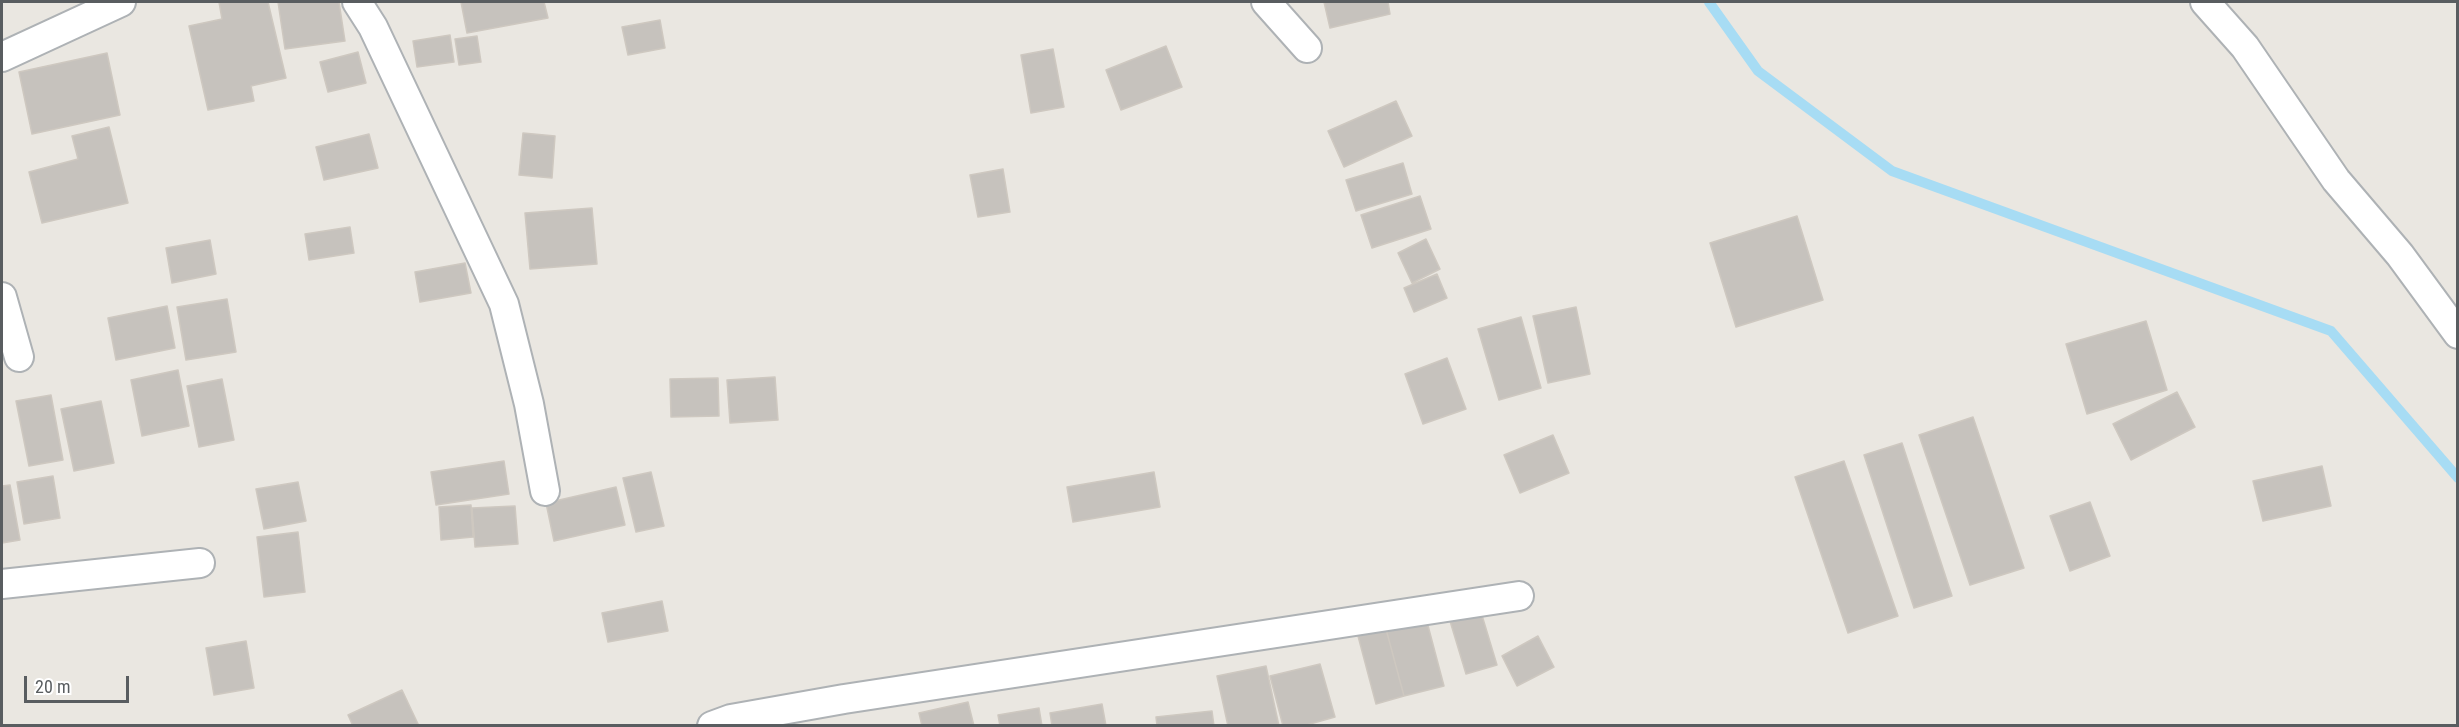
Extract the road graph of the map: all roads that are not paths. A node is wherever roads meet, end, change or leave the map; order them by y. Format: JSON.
{"nodes":[{"id":1,"x":121,"y":2,"type":"edge"},
{"id":2,"x":357,"y":2,"type":"edge"},
{"id":3,"x":1266,"y":2,"type":"edge"},
{"id":4,"x":2205,"y":2,"type":"edge"},
{"id":5,"x":1307,"y":48,"type":"dead end"},
{"id":6,"x":2,"y":57,"type":"edge"},
{"id":7,"x":2,"y":297,"type":"edge"},
{"id":8,"x":2457,"y":334,"type":"edge"},
{"id":9,"x":19,"y":357,"type":"dead end"},
{"id":10,"x":545,"y":490,"type":"dead end"},
{"id":11,"x":200,"y":563,"type":"dead end"},
{"id":12,"x":2,"y":584,"type":"edge"},
{"id":13,"x":1519,"y":596,"type":"dead end"},
{"id":14,"x":712,"y":726,"type":"edge"}],
"edges":[{"from":1,"to":6,"type":"street"},
{"from":2,"to":10,"type":"street"},
{"from":3,"to":5,"type":"street"},
{"from":4,"to":8,"type":"street"},
{"from":7,"to":9,"type":"street"},
{"from":11,"to":12,"type":"street"},
{"from":13,"to":14,"type":"street"}]}
